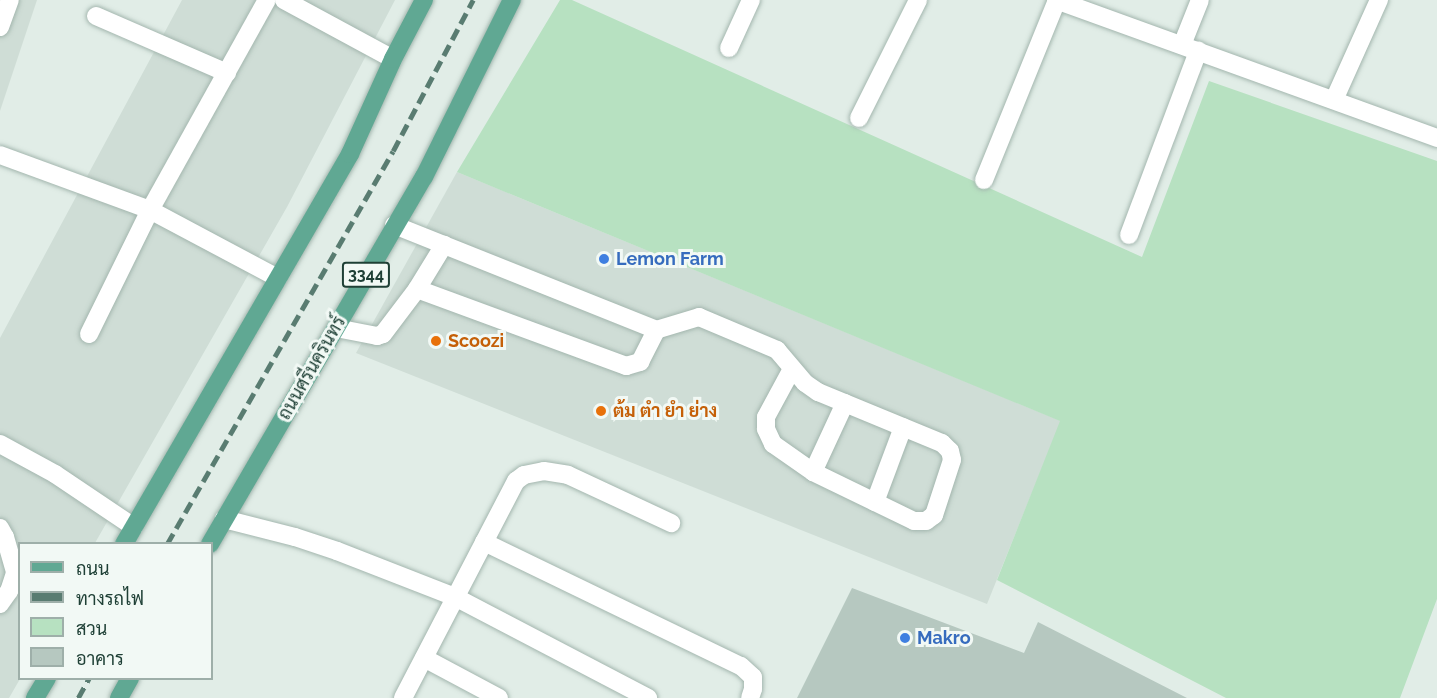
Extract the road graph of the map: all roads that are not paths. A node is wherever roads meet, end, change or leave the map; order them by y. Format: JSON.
{"nodes":[{"id":1,"x":10,"y":0,"type":"edge"},
{"id":2,"x":267,"y":0,"type":"edge"},
{"id":3,"x":284,"y":0,"type":"edge"},
{"id":4,"x":424,"y":0,"type":"edge"},
{"id":5,"x":512,"y":0,"type":"edge"},
{"id":6,"x":751,"y":0,"type":"edge"},
{"id":7,"x":918,"y":0,"type":"edge"},
{"id":8,"x":1057,"y":0,"type":"edge"},
{"id":9,"x":1200,"y":0,"type":"edge"},
{"id":10,"x":1379,"y":0,"type":"edge"},
{"id":11,"x":96,"y":16,"type":"dead end"},
{"id":12,"x":0,"y":27,"type":"edge"},
{"id":13,"x":729,"y":48,"type":"dead end"},
{"id":14,"x":1190,"y":48,"type":"junction"},
{"id":15,"x":393,"y":59,"type":"junction"},
{"id":16,"x":226,"y":73,"type":"junction"},
{"id":17,"x":1334,"y":100,"type":"junction"},
{"id":18,"x":859,"y":118,"type":"dead end"},
{"id":19,"x":1437,"y":138,"type":"edge"},
{"id":20,"x":0,"y":155,"type":"edge"},
{"id":21,"x":984,"y":180,"type":"dead end"},
{"id":22,"x":150,"y":210,"type":"junction"},
{"id":23,"x":394,"y":225,"type":"junction"},
{"id":24,"x":1129,"y":235,"type":"dead end"},
{"id":25,"x":444,"y":245,"type":"junction"},
{"id":26,"x":278,"y":278,"type":"junction"},
{"id":27,"x":417,"y":290,"type":"junction"},
{"id":28,"x":336,"y":327,"type":"junction"},
{"id":29,"x":656,"y":330,"type":"junction"},
{"id":30,"x":89,"y":334,"type":"dead end"},
{"id":31,"x":792,"y":369,"type":"junction"},
{"id":32,"x":845,"y":403,"type":"junction"},
{"id":33,"x":903,"y":427,"type":"junction"},
{"id":34,"x":0,"y":444,"type":"edge"},
{"id":35,"x":813,"y":472,"type":"junction"},
{"id":36,"x":875,"y":502,"type":"junction"},
{"id":37,"x":224,"y":519,"type":"junction"},
{"id":38,"x":671,"y":523,"type":"dead end"},
{"id":39,"x":134,"y":527,"type":"junction"},
{"id":40,"x":0,"y":528,"type":"edge"},
{"id":41,"x":125,"y":542,"type":"edge"},
{"id":42,"x":211,"y":542,"type":"edge"},
{"id":43,"x":484,"y":542,"type":"junction"},
{"id":44,"x":10,"y":597,"type":"edge"},
{"id":45,"x":455,"y":597,"type":"junction"},
{"id":46,"x":424,"y":658,"type":"junction"},
{"id":47,"x":46,"y":680,"type":"edge"},
{"id":48,"x":129,"y":680,"type":"edge"},
{"id":49,"x":35,"y":698,"type":"edge"},
{"id":50,"x":119,"y":698,"type":"edge"},
{"id":51,"x":403,"y":698,"type":"edge"},
{"id":52,"x":499,"y":698,"type":"edge"},
{"id":53,"x":648,"y":698,"type":"edge"},
{"id":54,"x":750,"y":698,"type":"edge"}],
"edges":[{"from":1,"to":12,"type":"street"},
{"from":2,"to":16,"type":"street"},
{"from":3,"to":15,"type":"street"},
{"from":4,"to":15,"type":"main road"},
{"from":5,"to":23,"type":"main road","name":"ถนนศรีนครินทร์","number":"3344"},
{"from":6,"to":13,"type":"street"},
{"from":7,"to":18,"type":"street"},
{"from":8,"to":14,"type":"street"},
{"from":8,"to":21,"type":"street"},
{"from":9,"to":14,"type":"street"},
{"from":10,"to":17,"type":"street"},
{"from":11,"to":16,"type":"street"},
{"from":14,"to":17,"type":"street"},
{"from":14,"to":24,"type":"street"},
{"from":15,"to":26,"type":"main road"},
{"from":16,"to":22,"type":"street"},
{"from":17,"to":19,"type":"street"},
{"from":20,"to":22,"type":"street"},
{"from":22,"to":26,"type":"street"},
{"from":22,"to":30,"type":"street"},
{"from":23,"to":25,"type":"street"},
{"from":23,"to":28,"type":"main road","name":"ถนนศรีนครินทร์","number":"3344"},
{"from":25,"to":27,"type":"street"},
{"from":25,"to":29,"type":"street"},
{"from":26,"to":39,"type":"main road"},
{"from":27,"to":28,"type":"street"},
{"from":27,"to":29,"type":"street"},
{"from":28,"to":37,"type":"main road","name":"ถนนศรีนครินทร์","number":"3344"},
{"from":29,"to":31,"type":"street"},
{"from":31,"to":32,"type":"street"},
{"from":31,"to":35,"type":"street"},
{"from":32,"to":33,"type":"street"},
{"from":32,"to":35,"type":"street"},
{"from":33,"to":36,"type":"street"},
{"from":33,"to":36,"type":"street"},
{"from":34,"to":39,"type":"street"},
{"from":35,"to":36,"type":"street"},
{"from":37,"to":42,"type":"main road","name":"ถนนศรีนครินทร์","number":"3344"},
{"from":37,"to":45,"type":"street"},
{"from":38,"to":43,"type":"street"},
{"from":39,"to":41,"type":"main road"},
{"from":40,"to":44,"type":"street"},
{"from":43,"to":45,"type":"street"},
{"from":43,"to":54,"type":"street"},
{"from":45,"to":46,"type":"street"},
{"from":45,"to":53,"type":"street"},
{"from":46,"to":51,"type":"street"},
{"from":46,"to":52,"type":"street"},
{"from":47,"to":49,"type":"main road"},
{"from":48,"to":50,"type":"main road"}]}
